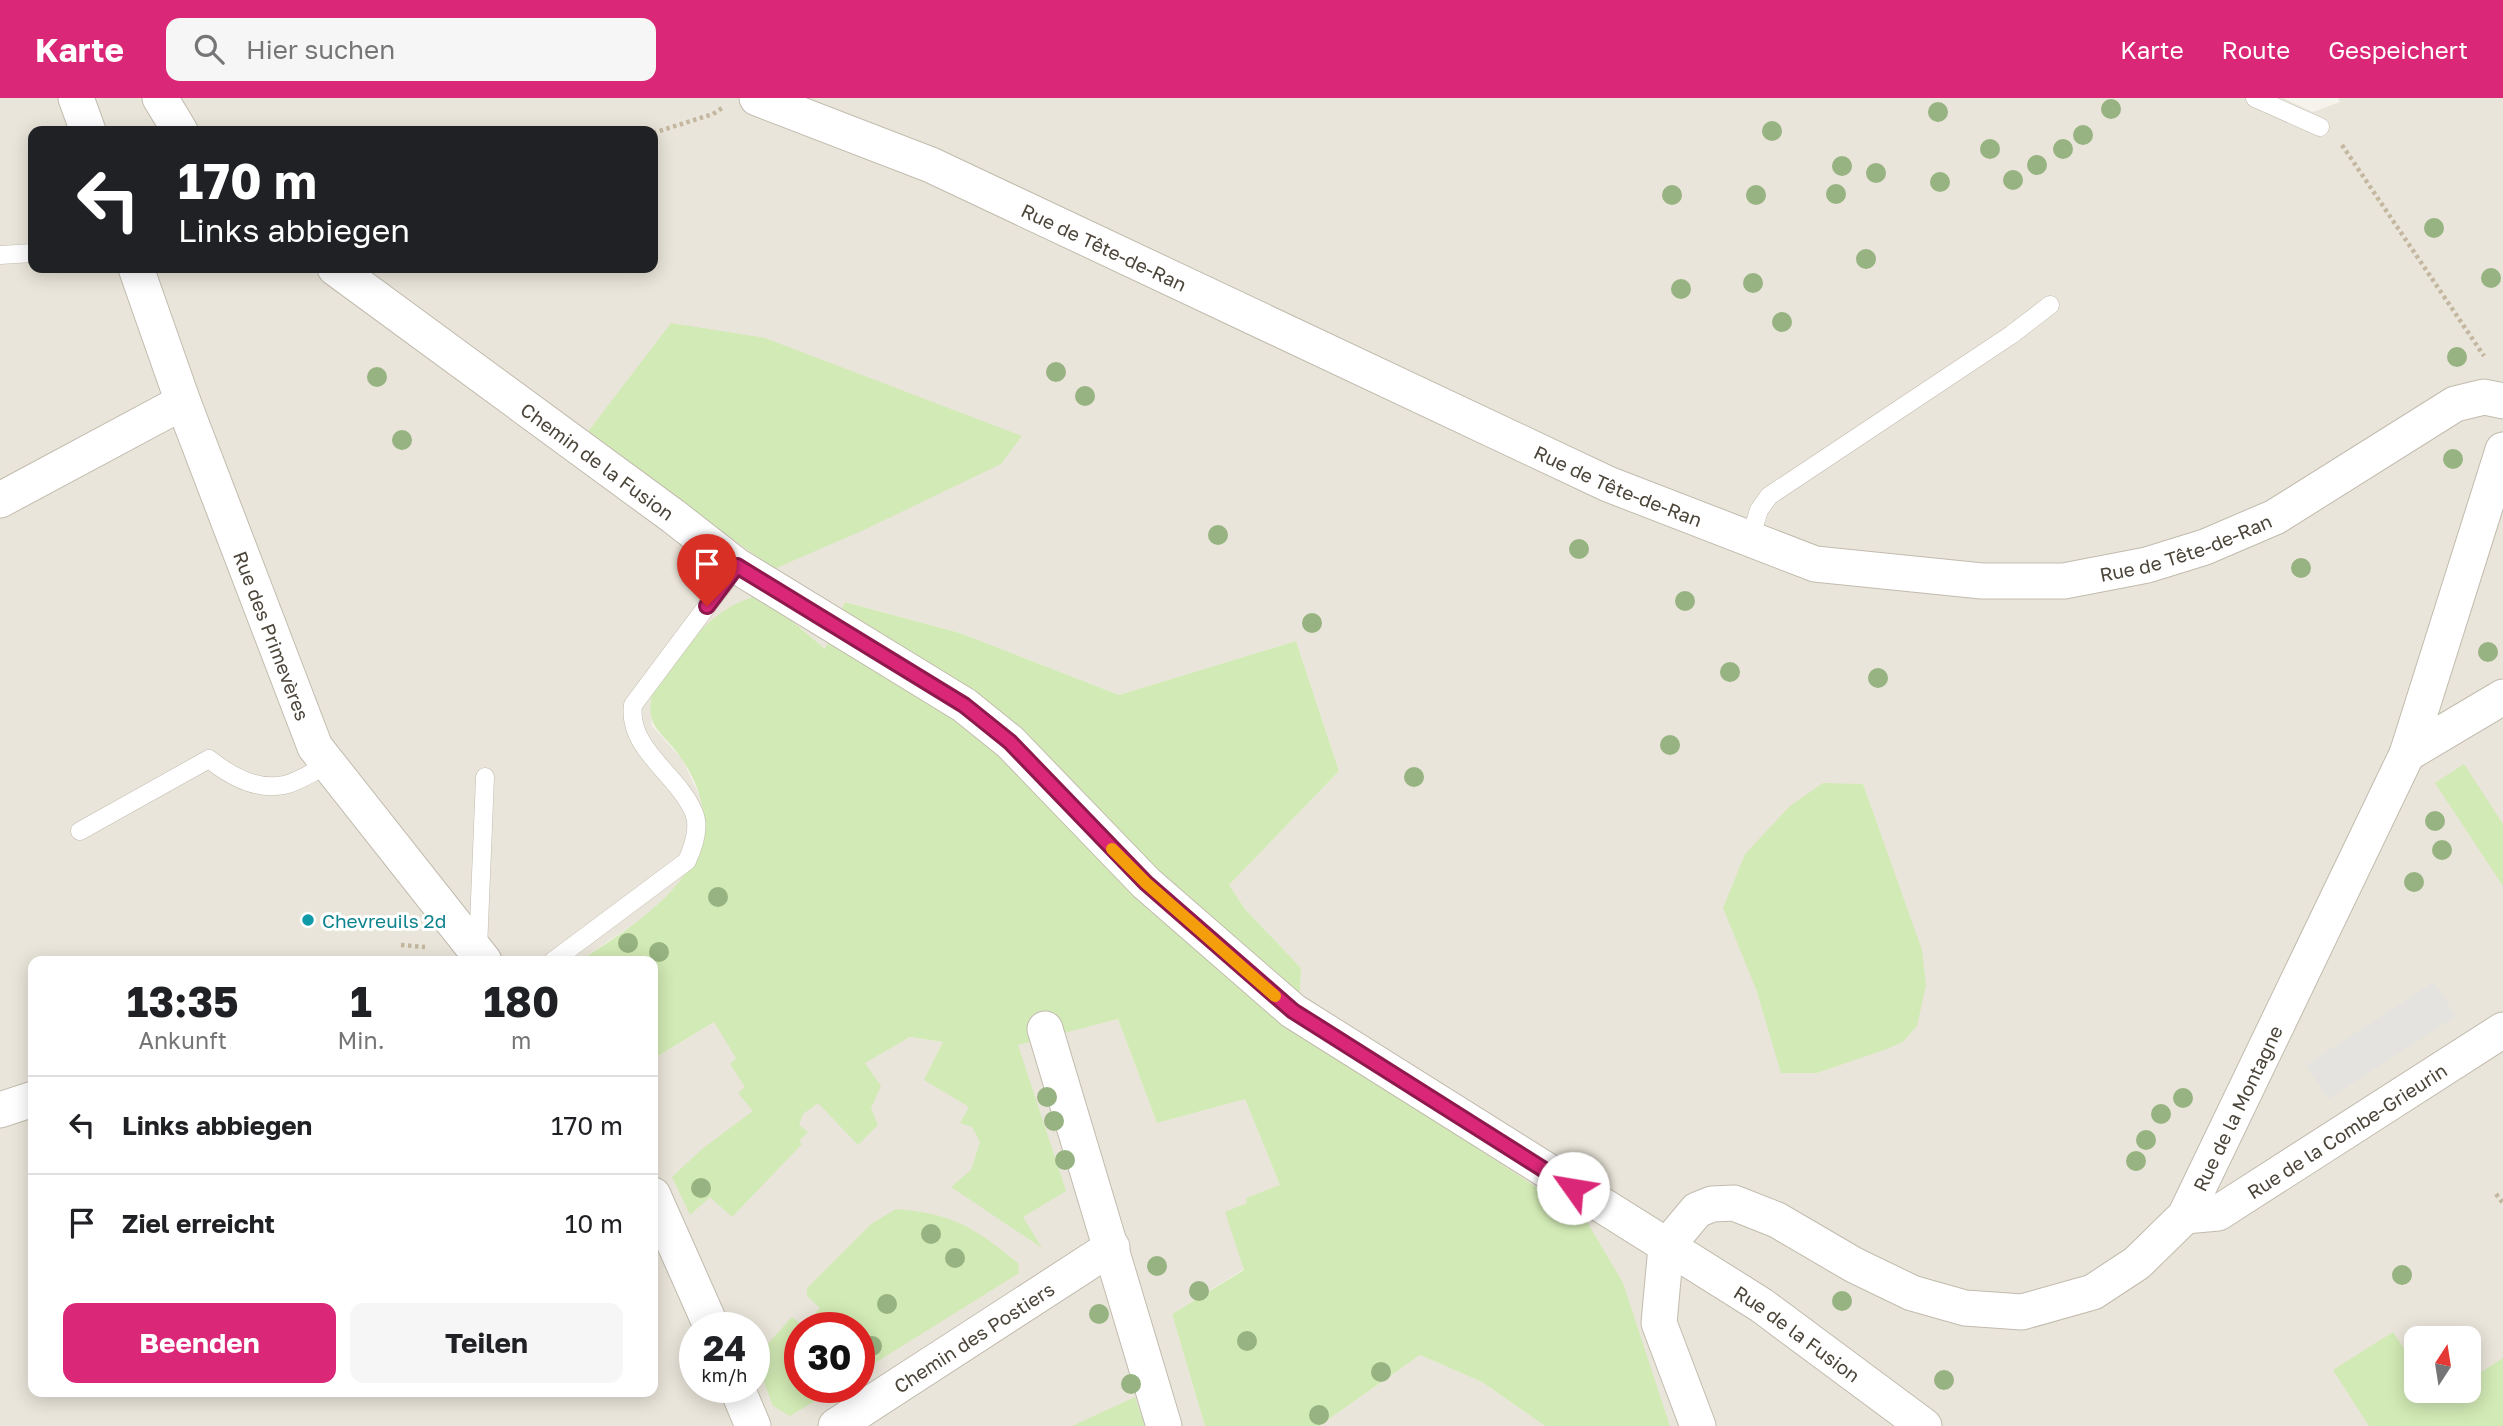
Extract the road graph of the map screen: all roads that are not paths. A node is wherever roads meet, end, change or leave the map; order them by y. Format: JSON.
{"nodes":[{"id":1,"x":76,"y":98,"type":"edge"},
{"id":2,"x":160,"y":98,"type":"edge"},
{"id":3,"x":2255,"y":98,"type":"edge"},
{"id":4,"x":743,"y":101,"type":"edge"},
{"id":5,"x":86,"y":126,"type":"edge"},
{"id":6,"x":177,"y":126,"type":"edge"},
{"id":7,"x":2320,"y":127,"type":"road end"},
{"id":8,"x":28,"y":253,"type":"edge"},
{"id":9,"x":0,"y":255,"type":"edge"},
{"id":10,"x":137,"y":273,"type":"edge"},
{"id":11,"x":342,"y":273,"type":"edge"},
{"id":12,"x":2050,"y":305,"type":"dead end"},
{"id":13,"x":2503,"y":401,"type":"edge"},
{"id":14,"x":183,"y":402,"type":"junction"},
{"id":15,"x":2503,"y":450,"type":"edge"},
{"id":16,"x":0,"y":500,"type":"edge"},
{"id":17,"x":1750,"y":538,"type":"junction"},
{"id":18,"x":737,"y":566,"type":"junction"},
{"id":19,"x":2503,"y":697,"type":"edge"},
{"id":20,"x":2407,"y":754,"type":"junction"},
{"id":21,"x":329,"y":764,"type":"junction"},
{"id":22,"x":485,"y":777,"type":"dead end"},
{"id":23,"x":80,"y":831,"type":"dead end"},
{"id":24,"x":471,"y":956,"type":"edge"},
{"id":25,"x":472,"y":956,"type":"edge"},
{"id":26,"x":560,"y":956,"type":"edge"},
{"id":27,"x":1045,"y":1029,"type":"dead end"},
{"id":28,"x":2503,"y":1030,"type":"edge"},
{"id":29,"x":28,"y":1101,"type":"edge"},
{"id":30,"x":0,"y":1110,"type":"edge"},
{"id":31,"x":658,"y":1206,"type":"edge"},
{"id":32,"x":2185,"y":1216,"type":"junction"},
{"id":33,"x":1112,"y":1247,"type":"junction"},
{"id":34,"x":1666,"y":1247,"type":"junction"},
{"id":35,"x":705,"y":1312,"type":"edge"},
{"id":36,"x":743,"y":1403,"type":"edge"},
{"id":37,"x":753,"y":1426,"type":"edge"},
{"id":38,"x":836,"y":1426,"type":"edge"},
{"id":39,"x":1164,"y":1426,"type":"edge"},
{"id":40,"x":1698,"y":1426,"type":"edge"},
{"id":41,"x":1924,"y":1426,"type":"edge"}],
"edges":[{"from":1,"to":5,"type":"street"},
{"from":2,"to":6,"type":"street"},
{"from":3,"to":7,"type":"lane"},
{"from":4,"to":17,"type":"street","name":"Rue de Tête-de-Ran"},
{"from":8,"to":9,"type":"lane"},
{"from":10,"to":14,"type":"street","name":"Rue des Primevères"},
{"from":11,"to":18,"type":"street","name":"Chemin de la Fusion"},
{"from":12,"to":17,"type":"lane"},
{"from":13,"to":17,"type":"street","name":"Rue de Tête-de-Ran"},
{"from":14,"to":16,"type":"street"},
{"from":14,"to":21,"type":"street","name":"Rue des Primevères"},
{"from":15,"to":20,"type":"street","name":"Rue de la Montagne"},
{"from":18,"to":26,"type":"lane"},
{"from":18,"to":34,"type":"street","name":"Chemin de la Fusion"},
{"from":19,"to":20,"type":"street"},
{"from":20,"to":32,"type":"street","name":"Rue de la Montagne"},
{"from":21,"to":23,"type":"lane"},
{"from":21,"to":24,"type":"street","name":"Rue des Primevères"},
{"from":22,"to":25,"type":"lane"},
{"from":27,"to":33,"type":"street"},
{"from":28,"to":32,"type":"street","name":"Rue de la Combe-Grieurin"},
{"from":29,"to":30,"type":"street"},
{"from":31,"to":35,"type":"street"},
{"from":32,"to":34,"type":"street","name":"Rue de la Montagne"},
{"from":33,"to":38,"type":"street","name":"Chemin des Postiers"},
{"from":33,"to":39,"type":"street"},
{"from":34,"to":40,"type":"street"},
{"from":34,"to":41,"type":"street","name":"Rue de la Fusion"},
{"from":36,"to":37,"type":"street"}]}
